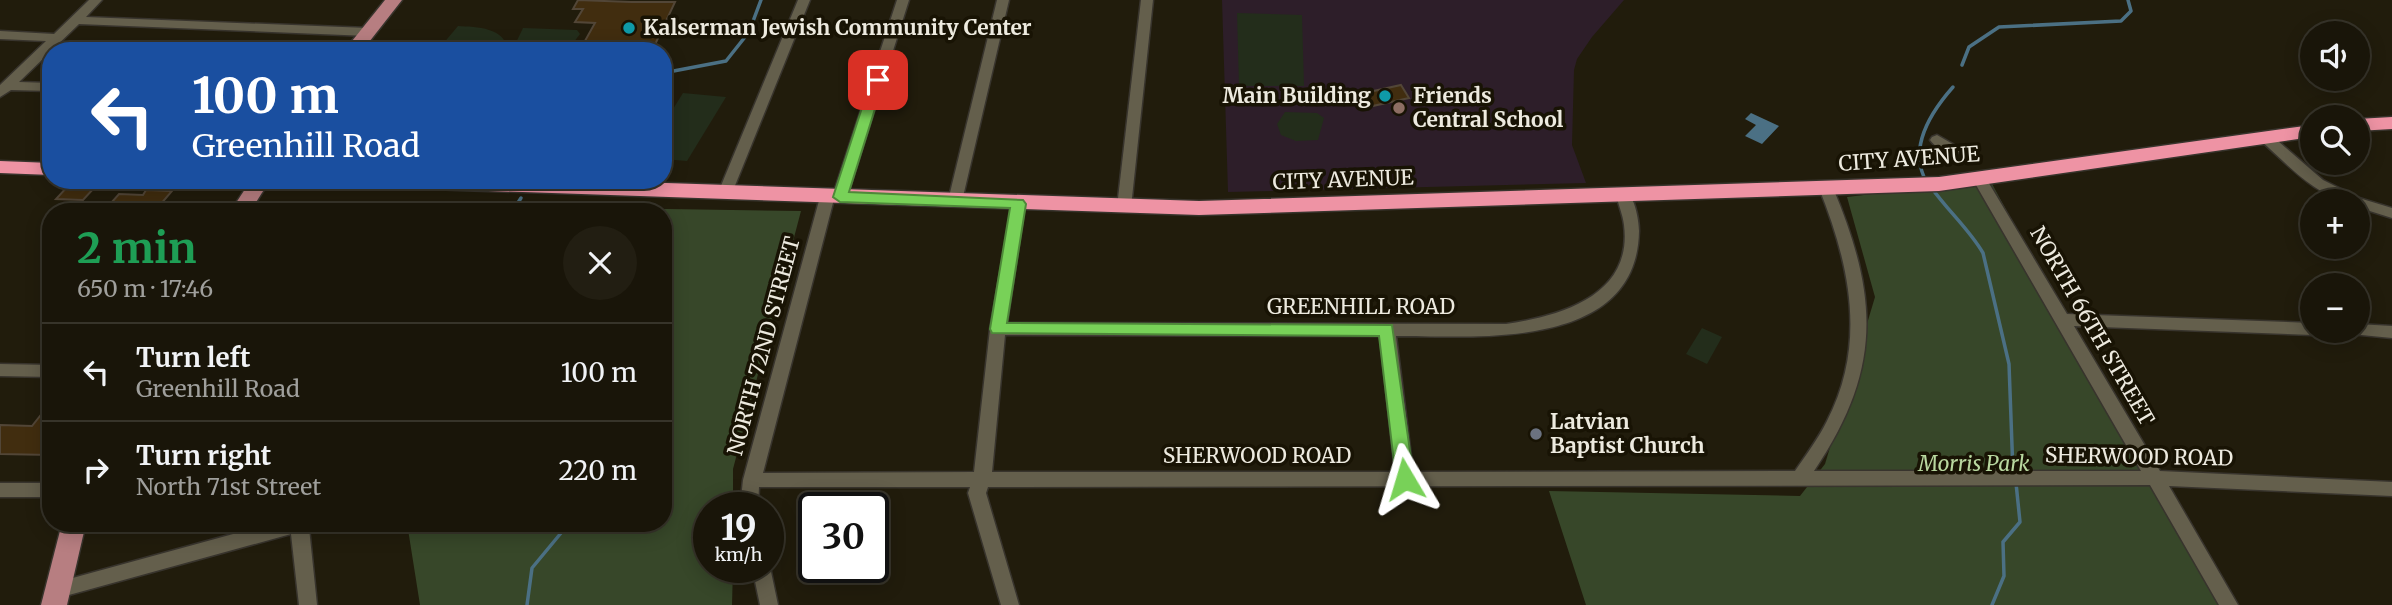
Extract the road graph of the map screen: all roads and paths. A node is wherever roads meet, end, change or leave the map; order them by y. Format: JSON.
{"nodes":[{"id":1,"x":96,"y":0,"type":"edge"},
{"id":2,"x":394,"y":0,"type":"edge"},
{"id":3,"x":804,"y":0,"type":"edge"},
{"id":4,"x":903,"y":0,"type":"edge"},
{"id":5,"x":1003,"y":0,"type":"edge"},
{"id":6,"x":1147,"y":0,"type":"edge"},
{"id":7,"x":75,"y":20,"type":"junction"},
{"id":8,"x":368,"y":32,"type":"junction"},
{"id":9,"x":0,"y":35,"type":"edge"},
{"id":10,"x":56,"y":38,"type":"junction"},
{"id":11,"x":52,"y":42,"type":"edge"},
{"id":12,"x":360,"y":42,"type":"edge"},
{"id":13,"x":42,"y":52,"type":"edge"},
{"id":14,"x":42,"y":87,"type":"edge"},
{"id":15,"x":4,"y":89,"type":"edge"},
{"id":16,"x":2392,"y":123,"type":"edge"},
{"id":17,"x":2370,"y":124,"type":"edge"},
{"id":18,"x":2300,"y":133,"type":"edge"},
{"id":19,"x":2266,"y":138,"type":"junction"},
{"id":20,"x":1937,"y":139,"type":"dead end"},
{"id":21,"x":1953,"y":150,"type":"dead end"},
{"id":22,"x":0,"y":167,"type":"edge"},
{"id":23,"x":42,"y":169,"type":"edge"},
{"id":24,"x":1979,"y":178,"type":"junction"},
{"id":25,"x":1826,"y":188,"type":"junction"},
{"id":26,"x":617,"y":189,"type":"edge"},
{"id":27,"x":2330,"y":189,"type":"edge"},
{"id":28,"x":725,"y":193,"type":"junction"},
{"id":29,"x":1623,"y":194,"type":"junction"},
{"id":30,"x":834,"y":197,"type":"junction"},
{"id":31,"x":955,"y":201,"type":"junction"},
{"id":32,"x":1018,"y":204,"type":"junction"},
{"id":33,"x":2370,"y":206,"type":"edge"},
{"id":34,"x":1124,"y":207,"type":"junction"},
{"id":35,"x":2392,"y":213,"type":"edge"},
{"id":36,"x":2062,"y":320,"type":"junction"},
{"id":37,"x":998,"y":329,"type":"junction"},
{"id":38,"x":2300,"y":329,"type":"edge"},
{"id":39,"x":1387,"y":330,"type":"junction"},
{"id":40,"x":2370,"y":331,"type":"edge"},
{"id":41,"x":2392,"y":332,"type":"edge"},
{"id":42,"x":0,"y":370,"type":"edge"},
{"id":43,"x":42,"y":371,"type":"edge"},
{"id":44,"x":1800,"y":478,"type":"junction"},
{"id":45,"x":2154,"y":478,"type":"junction"},
{"id":46,"x":1405,"y":479,"type":"junction"},
{"id":47,"x":752,"y":480,"type":"junction"},
{"id":48,"x":982,"y":480,"type":"junction"},
{"id":49,"x":2392,"y":489,"type":"edge"},
{"id":50,"x":0,"y":490,"type":"edge"},
{"id":51,"x":42,"y":490,"type":"edge"},
{"id":52,"x":750,"y":492,"type":"edge"},
{"id":53,"x":72,"y":532,"type":"edge"},
{"id":54,"x":273,"y":532,"type":"edge"},
{"id":55,"x":301,"y":532,"type":"edge"},
{"id":56,"x":764,"y":583,"type":"edge"},
{"id":57,"x":56,"y":597,"type":"edge"},
{"id":58,"x":308,"y":605,"type":"edge"},
{"id":59,"x":769,"y":605,"type":"edge"},
{"id":60,"x":1010,"y":605,"type":"edge"},
{"id":61,"x":2229,"y":605,"type":"edge"}],
"edges":[{"from":1,"to":7,"type":"street"},
{"from":2,"to":8,"type":"main road"},
{"from":3,"to":28,"type":"street"},
{"from":4,"to":30,"type":"street","name":"NORTH 72ND STREET"},
{"from":5,"to":31,"type":"street"},
{"from":6,"to":34,"type":"street"},
{"from":7,"to":8,"type":"street"},
{"from":7,"to":10,"type":"street"},
{"from":8,"to":12,"type":"main road"},
{"from":9,"to":10,"type":"street"},
{"from":10,"to":11,"type":"street"},
{"from":13,"to":15,"type":"street"},
{"from":14,"to":15,"type":"street"},
{"from":16,"to":17,"type":"highway"},
{"from":18,"to":19,"type":"highway","name":"CITY AVENUE"},
{"from":19,"to":24,"type":"highway","name":"CITY AVENUE"},
{"from":19,"to":27,"type":"street"},
{"from":20,"to":21,"type":"street"},
{"from":22,"to":23,"type":"highway"},
{"from":24,"to":25,"type":"highway","name":"CITY AVENUE"},
{"from":24,"to":36,"type":"street","name":"NORTH 66TH STREET"},
{"from":25,"to":29,"type":"highway","name":"CITY AVENUE"},
{"from":25,"to":44,"type":"street"},
{"from":26,"to":28,"type":"highway","name":"CITY AVENUE"},
{"from":28,"to":30,"type":"highway","name":"CITY AVENUE"},
{"from":29,"to":34,"type":"highway","name":"CITY AVENUE"},
{"from":29,"to":39,"type":"street","name":"GREENHILL ROAD"},
{"from":30,"to":31,"type":"highway","name":"CITY AVENUE"},
{"from":30,"to":47,"type":"street","name":"NORTH 72ND STREET"},
{"from":31,"to":32,"type":"highway","name":"CITY AVENUE"},
{"from":32,"to":34,"type":"highway","name":"CITY AVENUE"},
{"from":32,"to":37,"type":"street"},
{"from":33,"to":35,"type":"street"},
{"from":36,"to":38,"type":"street"},
{"from":36,"to":45,"type":"street","name":"NORTH 66TH STREET"},
{"from":37,"to":39,"type":"street","name":"GREENHILL ROAD"},
{"from":37,"to":48,"type":"street"},
{"from":39,"to":46,"type":"street"},
{"from":40,"to":41,"type":"street"},
{"from":42,"to":43,"type":"street"},
{"from":44,"to":45,"type":"street","name":"SHERWOOD ROAD"},
{"from":44,"to":46,"type":"street","name":"SHERWOOD ROAD"},
{"from":45,"to":49,"type":"street","name":"SHERWOOD ROAD"},
{"from":45,"to":61,"type":"street","name":"NORTH 66TH STREET"},
{"from":46,"to":48,"type":"street","name":"SHERWOOD ROAD"},
{"from":47,"to":48,"type":"street","name":"SHERWOOD ROAD"},
{"from":47,"to":52,"type":"street","name":"NORTH 72ND STREET"},
{"from":48,"to":60,"type":"street"},
{"from":50,"to":51,"type":"street"},
{"from":53,"to":57,"type":"main road"},
{"from":54,"to":57,"type":"street"},
{"from":55,"to":58,"type":"street"},
{"from":56,"to":59,"type":"street"}]}
